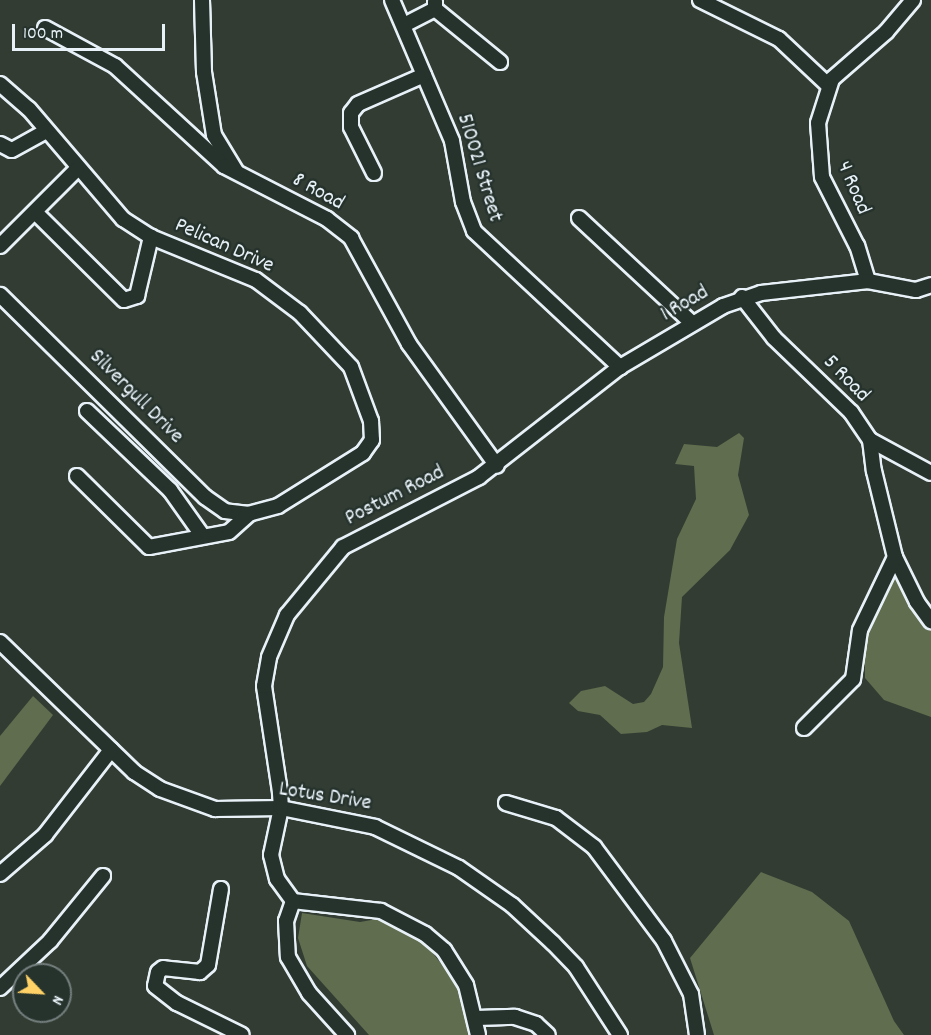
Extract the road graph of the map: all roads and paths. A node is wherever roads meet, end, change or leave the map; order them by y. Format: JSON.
{"nodes":[{"id":1,"x":202,"y":0,"type":"edge"},
{"id":2,"x":392,"y":0,"type":"edge"},
{"id":3,"x":700,"y":0,"type":"edge"},
{"id":4,"x":913,"y":0,"type":"edge"},
{"id":5,"x":435,"y":4,"type":"edge"},
{"id":6,"x":404,"y":25,"type":"junction"},
{"id":7,"x":45,"y":28,"type":"dead end"},
{"id":8,"x":500,"y":62,"type":"dead end"},
{"id":9,"x":423,"y":75,"type":"junction"},
{"id":10,"x":0,"y":84,"type":"edge"},
{"id":11,"x":828,"y":85,"type":"junction"},
{"id":12,"x":46,"y":131,"type":"junction"},
{"id":13,"x":0,"y":144,"type":"edge"},
{"id":14,"x":77,"y":169,"type":"junction"},
{"id":15,"x":374,"y":172,"type":"dead end"},
{"id":16,"x":237,"y":173,"type":"junction"},
{"id":17,"x":34,"y":212,"type":"junction"},
{"id":18,"x":579,"y":218,"type":"dead end"},
{"id":19,"x":151,"y":237,"type":"junction"},
{"id":20,"x":0,"y":246,"type":"edge"},
{"id":21,"x":868,"y":281,"type":"junction"},
{"id":22,"x":931,"y":285,"type":"edge"},
{"id":23,"x":0,"y":295,"type":"edge"},
{"id":24,"x":742,"y":297,"type":"junction"},
{"id":25,"x":692,"y":323,"type":"junction"},
{"id":26,"x":620,"y":367,"type":"junction"},
{"id":27,"x":87,"y":411,"type":"dead end"},
{"id":28,"x":870,"y":440,"type":"junction"},
{"id":29,"x":497,"y":465,"type":"junction"},
{"id":30,"x":931,"y":473,"type":"edge"},
{"id":31,"x":77,"y":476,"type":"dead end"},
{"id":32,"x":249,"y":514,"type":"junction"},
{"id":33,"x":202,"y":535,"type":"junction"},
{"id":34,"x":895,"y":557,"type":"junction"},
{"id":35,"x":931,"y":621,"type":"edge"},
{"id":36,"x":0,"y":642,"type":"edge"},
{"id":37,"x":804,"y":728,"type":"dead end"},
{"id":38,"x":111,"y":750,"type":"junction"},
{"id":39,"x":506,"y":803,"type":"dead end"},
{"id":40,"x":281,"y":808,"type":"junction"},
{"id":41,"x":0,"y":874,"type":"edge"},
{"id":42,"x":103,"y":876,"type":"dead end"},
{"id":43,"x":221,"y":889,"type":"dead end"},
{"id":44,"x":293,"y":901,"type":"junction"},
{"id":45,"x":0,"y":988,"type":"edge"},
{"id":46,"x":477,"y":1018,"type":"junction"},
{"id":47,"x":242,"y":1035,"type":"edge"},
{"id":48,"x":347,"y":1035,"type":"edge"},
{"id":49,"x":478,"y":1035,"type":"edge"},
{"id":50,"x":548,"y":1035,"type":"edge"},
{"id":51,"x":621,"y":1035,"type":"edge"},
{"id":52,"x":697,"y":1035,"type":"edge"}],
"edges":[{"from":1,"to":16,"type":"street"},
{"from":2,"to":6,"type":"street","name":"510021 Street"},
{"from":3,"to":11,"type":"street"},
{"from":4,"to":11,"type":"street"},
{"from":5,"to":6,"type":"street"},
{"from":5,"to":8,"type":"street"},
{"from":6,"to":9,"type":"street","name":"510021 Street"},
{"from":7,"to":16,"type":"street","name":"8 Road"},
{"from":9,"to":15,"type":"street"},
{"from":9,"to":26,"type":"street","name":"510021 Street"},
{"from":10,"to":12,"type":"street","name":"Pelican Drive"},
{"from":11,"to":21,"type":"street","name":"4 Road"},
{"from":12,"to":13,"type":"street"},
{"from":12,"to":14,"type":"street","name":"Pelican Drive"},
{"from":14,"to":17,"type":"street"},
{"from":14,"to":19,"type":"street","name":"Pelican Drive"},
{"from":16,"to":29,"type":"street","name":"8 Road"},
{"from":17,"to":19,"type":"street"},
{"from":17,"to":20,"type":"street"},
{"from":18,"to":25,"type":"street"},
{"from":19,"to":32,"type":"street","name":"Pelican Drive"},
{"from":21,"to":22,"type":"street","name":"1 Road"},
{"from":21,"to":24,"type":"street","name":"1 Road"},
{"from":23,"to":32,"type":"street","name":"Silvergull Drive"},
{"from":24,"to":25,"type":"street","name":"1 Road"},
{"from":24,"to":28,"type":"street","name":"5 Road"},
{"from":25,"to":26,"type":"street","name":"1 Road"},
{"from":26,"to":29,"type":"street","name":"1 Road"},
{"from":27,"to":33,"type":"street"},
{"from":28,"to":30,"type":"street","name":"5 Road"},
{"from":28,"to":34,"type":"street"},
{"from":29,"to":40,"type":"street","name":"Postum Road"},
{"from":31,"to":33,"type":"street"},
{"from":32,"to":33,"type":"street"},
{"from":34,"to":35,"type":"street"},
{"from":34,"to":37,"type":"street"},
{"from":36,"to":38,"type":"street","name":"Lotus Drive"},
{"from":38,"to":40,"type":"street","name":"Lotus Drive"},
{"from":38,"to":41,"type":"street"},
{"from":39,"to":52,"type":"street"},
{"from":40,"to":44,"type":"street","name":"Postum Road"},
{"from":40,"to":51,"type":"street","name":"Lotus Drive"},
{"from":42,"to":45,"type":"street"},
{"from":43,"to":47,"type":"street"},
{"from":44,"to":46,"type":"street"},
{"from":44,"to":48,"type":"street"},
{"from":46,"to":49,"type":"street"},
{"from":46,"to":50,"type":"street"}]}
